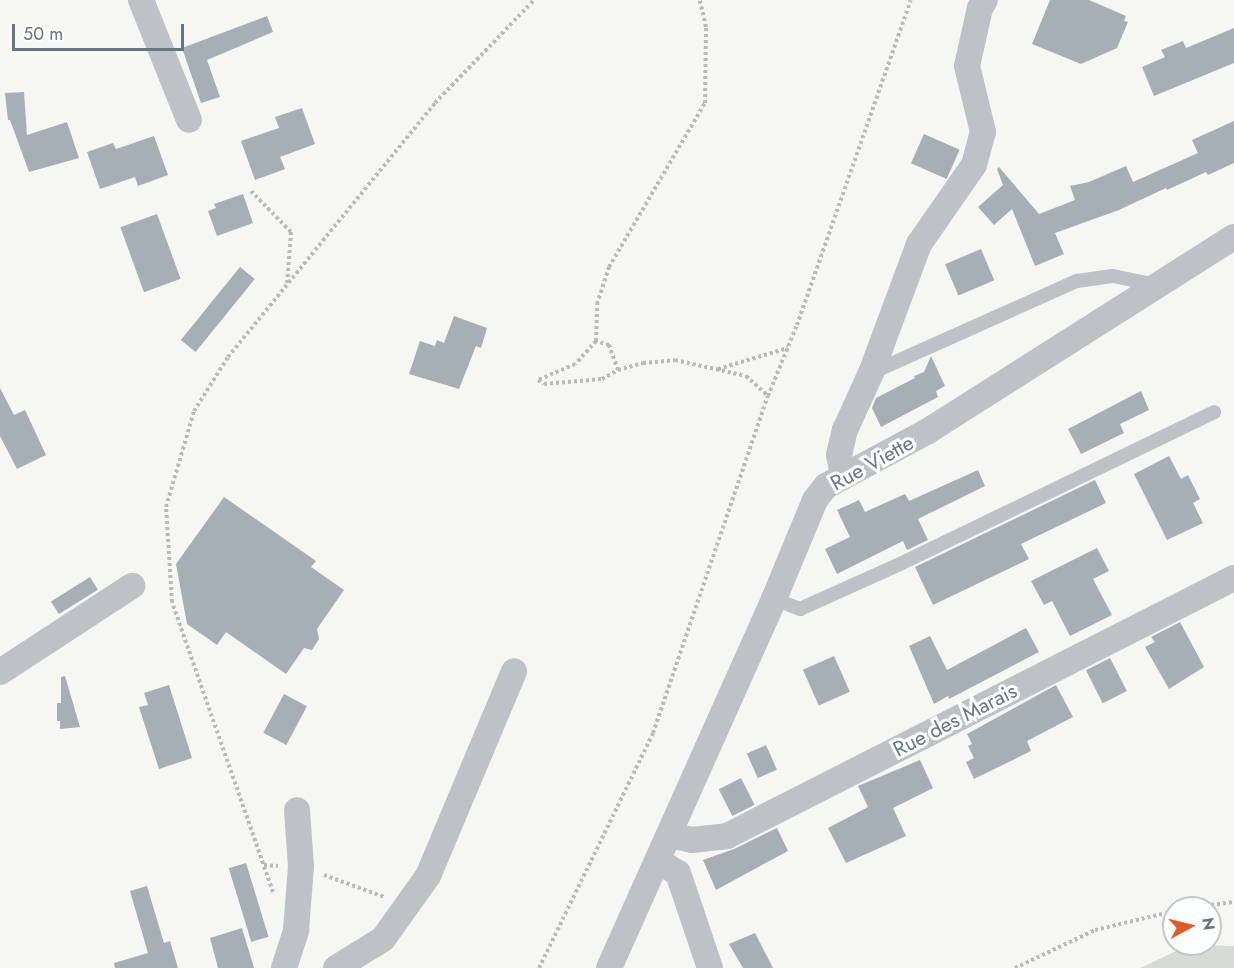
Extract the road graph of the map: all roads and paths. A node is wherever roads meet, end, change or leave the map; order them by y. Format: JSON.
{"nodes":[{"id":1,"x":141,"y":0,"type":"edge"},
{"id":2,"x":534,"y":0,"type":"edge"},
{"id":3,"x":700,"y":0,"type":"edge"},
{"id":4,"x":911,"y":0,"type":"edge"},
{"id":5,"x":985,"y":0,"type":"edge"},
{"id":6,"x":189,"y":120,"type":"dead end"},
{"id":7,"x":251,"y":191,"type":"dead end"},
{"id":8,"x":1234,"y":237,"type":"edge"},
{"id":9,"x":287,"y":285,"type":"junction"},
{"id":10,"x":1157,"y":285,"type":"junction"},
{"id":11,"x":596,"y":341,"type":"junction"},
{"id":12,"x":788,"y":348,"type":"junction"},
{"id":13,"x":618,"y":370,"type":"junction"},
{"id":14,"x":715,"y":370,"type":"junction"},
{"id":15,"x":871,"y":373,"type":"junction"},
{"id":16,"x":768,"y":396,"type":"junction"},
{"id":17,"x":1214,"y":412,"type":"dead end"},
{"id":18,"x":843,"y":475,"type":"junction"},
{"id":19,"x":1234,"y":578,"type":"edge"},
{"id":20,"x":132,"y":586,"type":"dead end"},
{"id":21,"x":774,"y":599,"type":"junction"},
{"id":22,"x":514,"y":671,"type":"dead end"},
{"id":23,"x":0,"y":672,"type":"edge"},
{"id":24,"x":297,"y":810,"type":"dead end"},
{"id":25,"x":670,"y":834,"type":"junction"},
{"id":26,"x":658,"y":861,"type":"junction"},
{"id":27,"x":264,"y":865,"type":"junction"},
{"id":28,"x":301,"y":867,"type":"junction"},
{"id":29,"x":274,"y":894,"type":"dead end"},
{"id":30,"x":407,"y":905,"type":"junction"},
{"id":31,"x":1162,"y":914,"type":"edge"},
{"id":32,"x":284,"y":968,"type":"edge"},
{"id":33,"x":336,"y":968,"type":"edge"},
{"id":34,"x":539,"y":968,"type":"edge"},
{"id":35,"x":609,"y":968,"type":"edge"},
{"id":36,"x":710,"y":968,"type":"edge"},
{"id":37,"x":1015,"y":968,"type":"edge"}],
"edges":[{"from":1,"to":6,"type":"street"},
{"from":2,"to":9,"type":"path"},
{"from":3,"to":11,"type":"path"},
{"from":4,"to":12,"type":"path"},
{"from":5,"to":15,"type":"street"},
{"from":7,"to":9,"type":"path"},
{"from":8,"to":10,"type":"street","name":"Rue Viette"},
{"from":9,"to":27,"type":"path"},
{"from":10,"to":15,"type":"lane"},
{"from":10,"to":18,"type":"street","name":"Rue Viette"},
{"from":11,"to":13,"type":"path"},
{"from":11,"to":13,"type":"path"},
{"from":12,"to":14,"type":"path"},
{"from":12,"to":16,"type":"path"},
{"from":13,"to":14,"type":"path"},
{"from":14,"to":16,"type":"path"},
{"from":15,"to":18,"type":"street"},
{"from":16,"to":34,"type":"path"},
{"from":17,"to":21,"type":"lane"},
{"from":18,"to":21,"type":"street","name":"Rue Viette"},
{"from":19,"to":25,"type":"street","name":"Rue des Marais"},
{"from":20,"to":23,"type":"street"},
{"from":21,"to":25,"type":"street","name":"Rue Viette"},
{"from":22,"to":30,"type":"street"},
{"from":24,"to":28,"type":"street"},
{"from":25,"to":26,"type":"street","name":"Rue Viette"},
{"from":26,"to":35,"type":"street","name":"Rue Viette"},
{"from":26,"to":36,"type":"street"},
{"from":27,"to":28,"type":"path"},
{"from":27,"to":29,"type":"path"},
{"from":28,"to":30,"type":"path"},
{"from":28,"to":32,"type":"street"},
{"from":30,"to":33,"type":"street"},
{"from":31,"to":37,"type":"path"}]}
